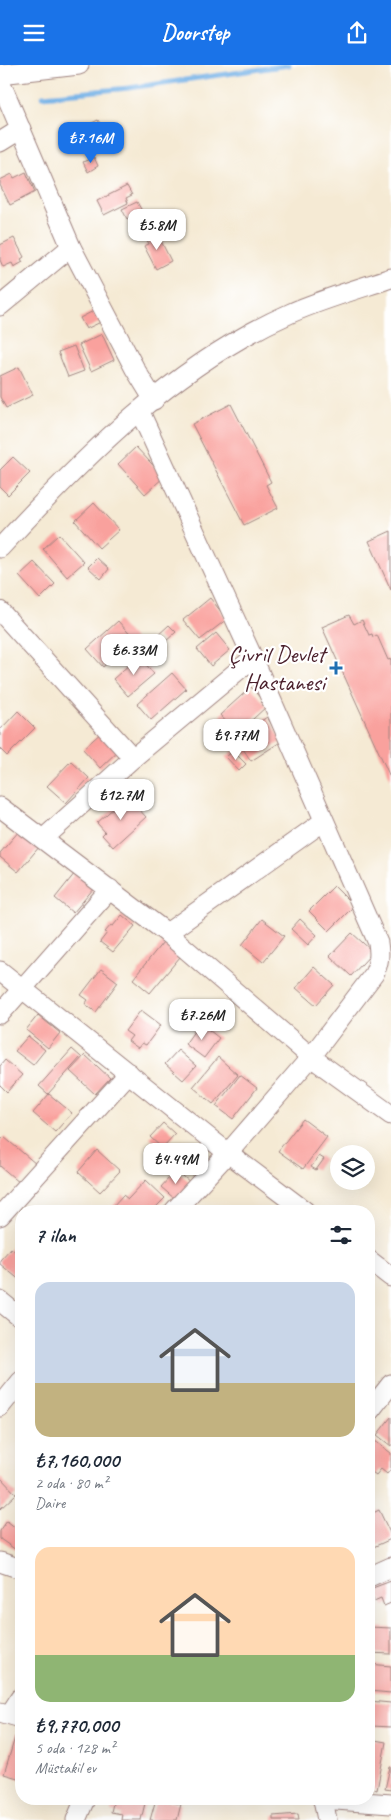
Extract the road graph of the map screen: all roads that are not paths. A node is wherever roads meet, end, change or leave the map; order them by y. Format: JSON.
{"nodes":[{"id":1,"x":79,"y":65,"type":"edge"},
{"id":2,"x":0,"y":74,"type":"edge"},
{"id":3,"x":0,"y":81,"type":"edge"},
{"id":4,"x":21,"y":129,"type":"junction"},
{"id":5,"x":0,"y":142,"type":"edge"},
{"id":6,"x":71,"y":247,"type":"junction"},
{"id":7,"x":391,"y":278,"type":"edge"},
{"id":8,"x":0,"y":306,"type":"edge"},
{"id":9,"x":147,"y":406,"type":"junction"},
{"id":10,"x":0,"y":548,"type":"edge"},
{"id":11,"x":0,"y":611,"type":"edge"},
{"id":12,"x":253,"y":658,"type":"junction"},
{"id":13,"x":133,"y":758,"type":"junction"},
{"id":14,"x":0,"y":807,"type":"edge"},
{"id":15,"x":324,"y":821,"type":"junction"},
{"id":16,"x":43,"y":839,"type":"junction"},
{"id":17,"x":110,"y":889,"type":"junction"},
{"id":18,"x":166,"y":933,"type":"junction"},
{"id":19,"x":0,"y":971,"type":"edge"},
{"id":20,"x":22,"y":988,"type":"junction"},
{"id":21,"x":0,"y":1014,"type":"edge"},
{"id":22,"x":310,"y":1057,"type":"junction"},
{"id":23,"x":129,"y":1073,"type":"junction"},
{"id":24,"x":391,"y":1115,"type":"edge"},
{"id":25,"x":228,"y":1153,"type":"junction"},
{"id":26,"x":180,"y":1205,"type":"edge"},
{"id":27,"x":297,"y":1205,"type":"edge"},
{"id":28,"x":0,"y":1216,"type":"edge"},
{"id":29,"x":375,"y":1265,"type":"edge"},
{"id":30,"x":391,"y":1277,"type":"edge"},
{"id":31,"x":0,"y":1301,"type":"edge"},
{"id":32,"x":15,"y":1313,"type":"edge"},
{"id":33,"x":391,"y":1384,"type":"edge"},
{"id":34,"x":15,"y":1388,"type":"edge"},
{"id":35,"x":375,"y":1404,"type":"edge"},
{"id":36,"x":0,"y":1407,"type":"edge"},
{"id":37,"x":0,"y":1562,"type":"edge"},
{"id":38,"x":15,"y":1567,"type":"edge"},
{"id":39,"x":391,"y":1567,"type":"edge"},
{"id":40,"x":375,"y":1574,"type":"edge"},
{"id":41,"x":375,"y":1804,"type":"edge"},
{"id":42,"x":82,"y":1805,"type":"edge"},
{"id":43,"x":323,"y":1805,"type":"edge"},
{"id":44,"x":391,"y":1805,"type":"edge"},
{"id":45,"x":76,"y":1820,"type":"edge"},
{"id":46,"x":327,"y":1820,"type":"edge"}],
"edges":[{"from":1,"to":2,"type":"street"},
{"from":3,"to":4,"type":"street"},
{"from":4,"to":5,"type":"street"},
{"from":4,"to":6,"type":"street"},
{"from":6,"to":8,"type":"street"},
{"from":6,"to":9,"type":"street"},
{"from":7,"to":9,"type":"street"},
{"from":9,"to":10,"type":"street"},
{"from":9,"to":12,"type":"street"},
{"from":11,"to":13,"type":"street"},
{"from":12,"to":13,"type":"street"},
{"from":12,"to":15,"type":"street"},
{"from":13,"to":16,"type":"street"},
{"from":14,"to":16,"type":"street"},
{"from":15,"to":18,"type":"street"},
{"from":15,"to":22,"type":"street"},
{"from":16,"to":17,"type":"street"},
{"from":17,"to":18,"type":"street"},
{"from":17,"to":20,"type":"street"},
{"from":18,"to":22,"type":"street"},
{"from":19,"to":20,"type":"street"},
{"from":20,"to":21,"type":"street"},
{"from":20,"to":23,"type":"street"},
{"from":22,"to":24,"type":"street"},
{"from":22,"to":25,"type":"street"},
{"from":23,"to":25,"type":"street"},
{"from":23,"to":28,"type":"street"},
{"from":25,"to":26,"type":"street"},
{"from":25,"to":27,"type":"street"},
{"from":29,"to":30,"type":"street"},
{"from":31,"to":32,"type":"street"},
{"from":33,"to":35,"type":"street"},
{"from":34,"to":36,"type":"street"},
{"from":37,"to":38,"type":"street"},
{"from":39,"to":40,"type":"street"},
{"from":41,"to":44,"type":"street"},
{"from":42,"to":45,"type":"street"},
{"from":43,"to":46,"type":"street"}]}
